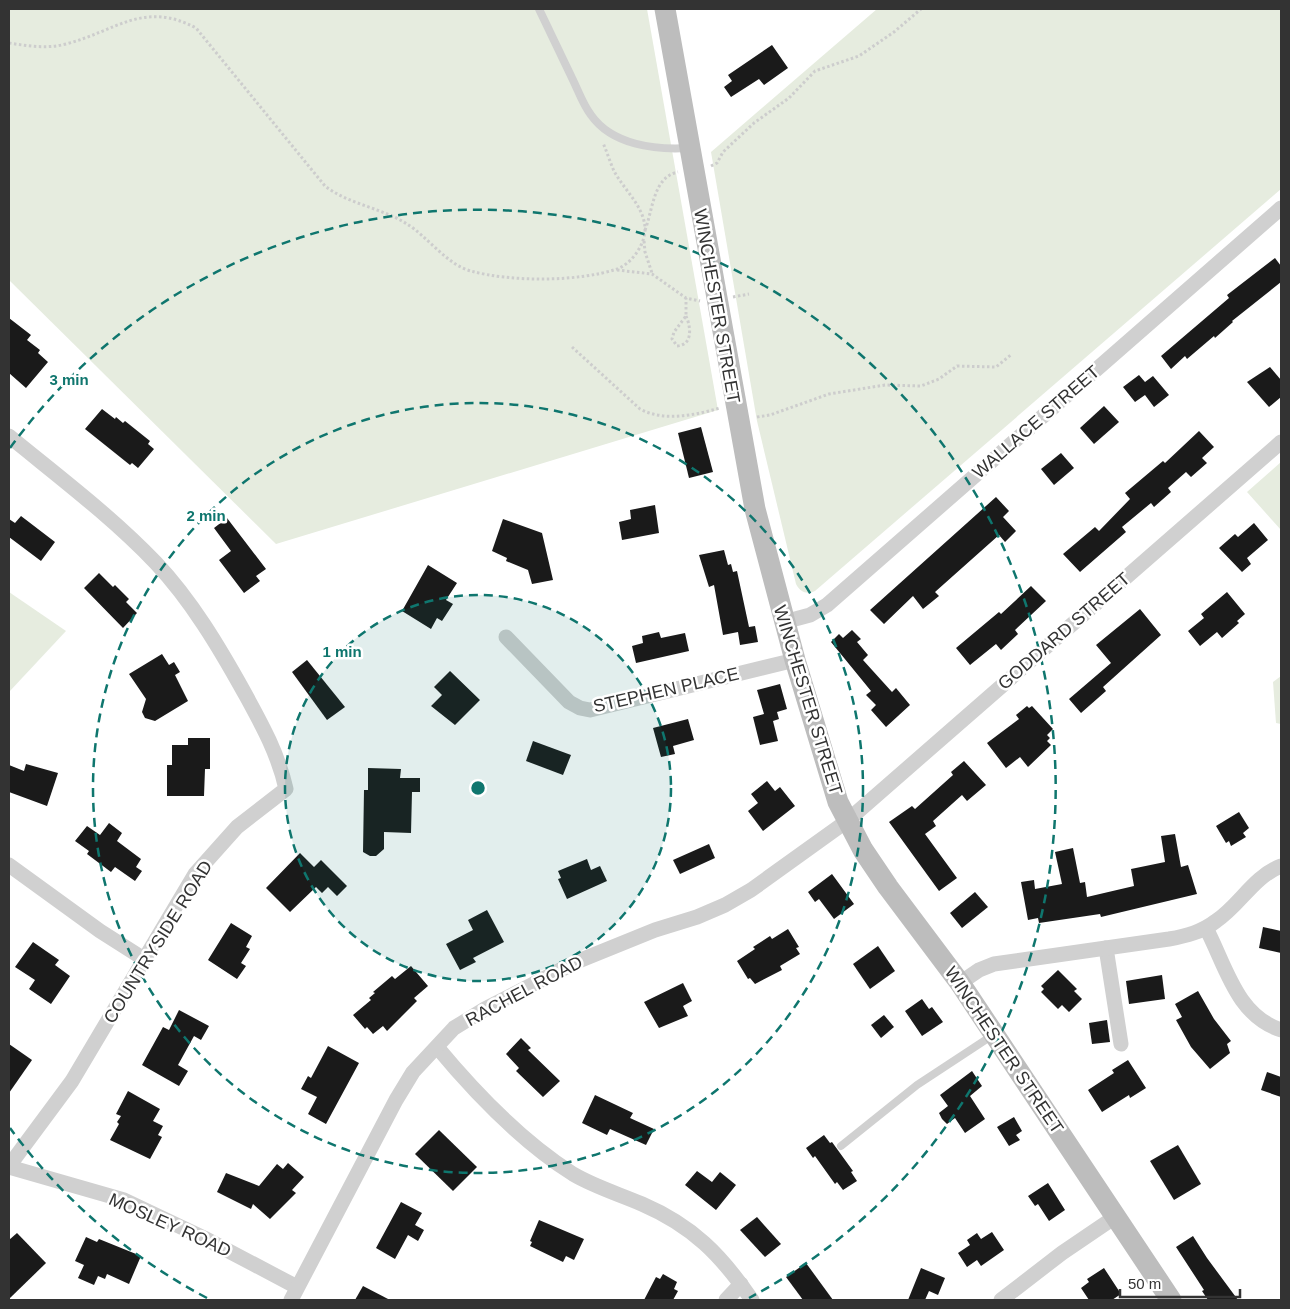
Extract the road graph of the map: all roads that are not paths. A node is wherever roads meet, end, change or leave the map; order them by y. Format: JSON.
{"nodes":[{"id":1,"x":539,"y":9,"type":"edge"},
{"id":2,"x":665,"y":9,"type":"edge"},
{"id":3,"x":690,"y":147,"type":"junction"},
{"id":4,"x":1281,"y":208,"type":"edge"},
{"id":5,"x":9,"y":436,"type":"edge"},
{"id":6,"x":1281,"y":442,"type":"edge"},
{"id":7,"x":784,"y":622,"type":"junction"},
{"id":8,"x":506,"y":637,"type":"dead end"},
{"id":9,"x":795,"y":660,"type":"junction"},
{"id":10,"x":847,"y":821,"type":"junction"},
{"id":11,"x":9,"y":865,"type":"edge"},
{"id":12,"x":1281,"y":866,"type":"edge"},
{"id":13,"x":1206,"y":928,"type":"junction"},
{"id":14,"x":1106,"y":948,"type":"junction"},
{"id":15,"x":144,"y":959,"type":"junction"},
{"id":16,"x":960,"y":983,"type":"junction"},
{"id":17,"x":1281,"y":1030,"type":"edge"},
{"id":18,"x":995,"y":1034,"type":"junction"},
{"id":19,"x":1121,"y":1044,"type":"dead end"},
{"id":20,"x":437,"y":1048,"type":"junction"},
{"id":21,"x":841,"y":1146,"type":"dead end"},
{"id":22,"x":9,"y":1166,"type":"edge"},
{"id":23,"x":1115,"y":1217,"type":"junction"},
{"id":24,"x":740,"y":1284,"type":"junction"},
{"id":25,"x":294,"y":1294,"type":"edge"},
{"id":26,"x":726,"y":1300,"type":"edge"},
{"id":27,"x":752,"y":1300,"type":"edge"},
{"id":28,"x":1001,"y":1300,"type":"edge"},
{"id":29,"x":1172,"y":1300,"type":"edge"}],
"edges":[{"from":1,"to":3,"type":"lane"},
{"from":2,"to":3,"type":"street","name":"WINCHESTER STREET"},
{"from":3,"to":7,"type":"street","name":"WINCHESTER STREET"},
{"from":4,"to":7,"type":"street","name":"WALLACE STREET"},
{"from":5,"to":15,"type":"street","name":"COUNTRYSIDE ROAD"},
{"from":6,"to":10,"type":"street","name":"GODDARD STREET"},
{"from":7,"to":9,"type":"street","name":"WINCHESTER STREET"},
{"from":8,"to":9,"type":"street","name":"STEPHEN PLACE"},
{"from":9,"to":10,"type":"street","name":"WINCHESTER STREET"},
{"from":10,"to":16,"type":"street","name":"WINCHESTER STREET"},
{"from":10,"to":20,"type":"street","name":"RACHEL ROAD"},
{"from":11,"to":15,"type":"street"},
{"from":12,"to":13,"type":"street"},
{"from":13,"to":14,"type":"street"},
{"from":13,"to":17,"type":"street"},
{"from":14,"to":16,"type":"street"},
{"from":14,"to":19,"type":"street"},
{"from":15,"to":22,"type":"street","name":"COUNTRYSIDE ROAD"},
{"from":16,"to":18,"type":"street","name":"WINCHESTER STREET"},
{"from":18,"to":21,"type":"lane"},
{"from":18,"to":23,"type":"street","name":"WINCHESTER STREET"},
{"from":20,"to":24,"type":"street"},
{"from":20,"to":25,"type":"street","name":"RACHEL ROAD"},
{"from":22,"to":25,"type":"street","name":"MOSLEY ROAD"},
{"from":23,"to":28,"type":"street"},
{"from":23,"to":29,"type":"street","name":"WINCHESTER STREET"},
{"from":24,"to":26,"type":"street"},
{"from":24,"to":27,"type":"street"}]}
